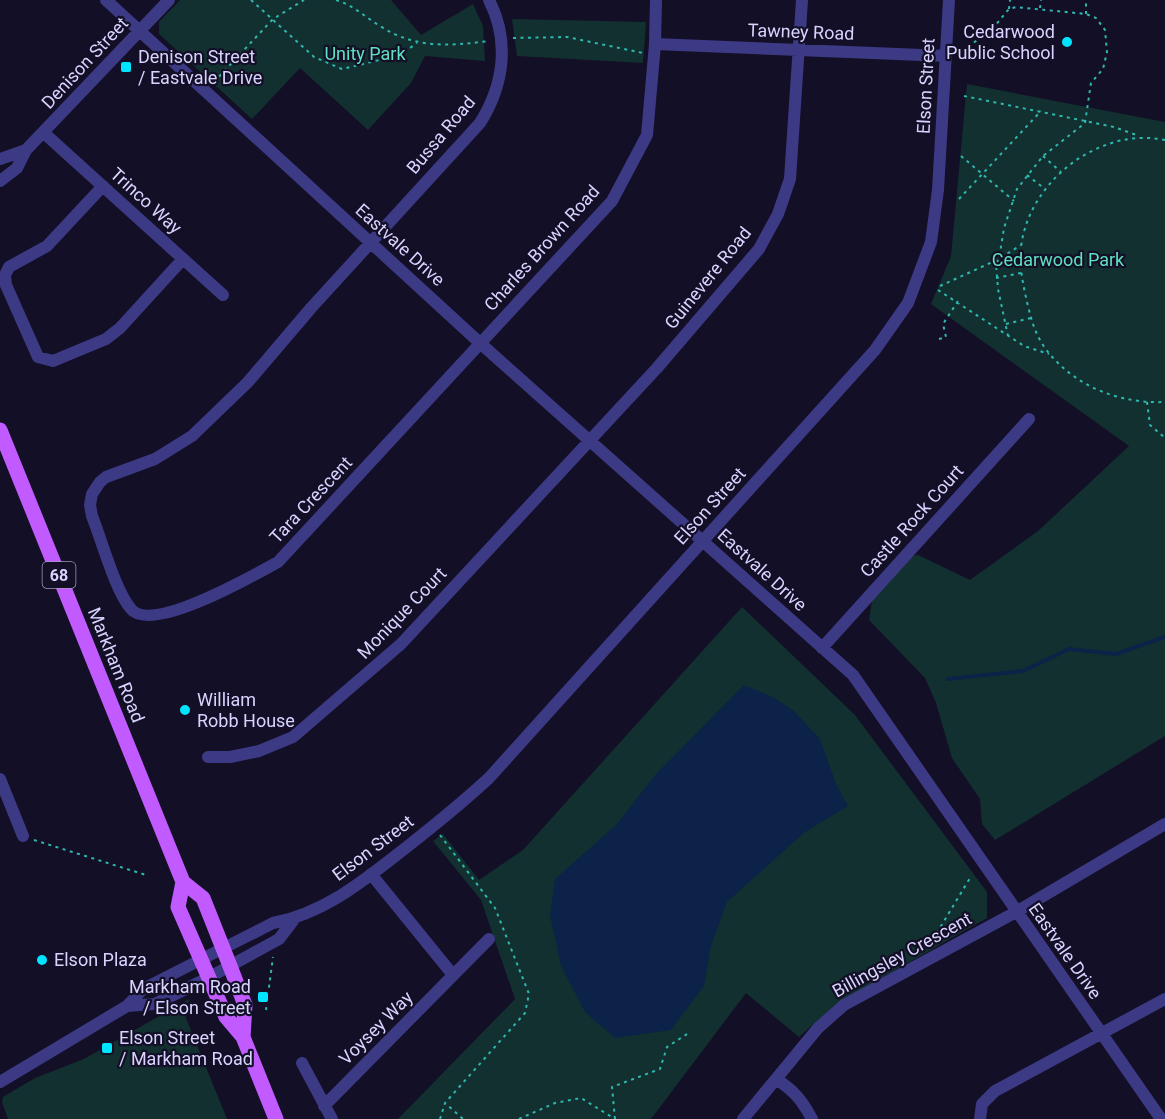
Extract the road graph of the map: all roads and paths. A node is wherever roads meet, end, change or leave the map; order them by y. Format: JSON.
{"nodes":[{"id":1,"x":106,"y":0,"type":"edge"},
{"id":2,"x":169,"y":0,"type":"edge"},
{"id":3,"x":251,"y":0,"type":"edge"},
{"id":4,"x":304,"y":0,"type":"edge"},
{"id":5,"x":336,"y":0,"type":"edge"},
{"id":6,"x":489,"y":0,"type":"edge"},
{"id":7,"x":656,"y":0,"type":"edge"},
{"id":8,"x":802,"y":0,"type":"edge"},
{"id":9,"x":949,"y":0,"type":"edge"},
{"id":10,"x":1010,"y":0,"type":"edge"},
{"id":11,"x":1041,"y":0,"type":"edge"},
{"id":12,"x":1086,"y":0,"type":"edge"},
{"id":13,"x":1040,"y":8,"type":"junction"},
{"id":14,"x":1009,"y":9,"type":"junction"},
{"id":15,"x":1086,"y":14,"type":"junction"},
{"id":16,"x":273,"y":19,"type":"junction"},
{"id":17,"x":140,"y":31,"type":"junction"},
{"id":18,"x":502,"y":40,"type":"junction"},
{"id":19,"x":417,"y":43,"type":"junction"},
{"id":20,"x":967,"y":45,"type":"dead end"},
{"id":21,"x":655,"y":49,"type":"junction"},
{"id":22,"x":798,"y":50,"type":"junction"},
{"id":23,"x":946,"y":56,"type":"junction"},
{"id":24,"x":206,"y":91,"type":"junction"},
{"id":25,"x":964,"y":96,"type":"dead end"},
{"id":26,"x":1041,"y":111,"type":"junction"},
{"id":27,"x":1086,"y":122,"type":"junction"},
{"id":28,"x":44,"y":133,"type":"junction"},
{"id":29,"x":1141,"y":137,"type":"junction"},
{"id":30,"x":1165,"y":140,"type":"edge"},
{"id":31,"x":26,"y":150,"type":"junction"},
{"id":32,"x":961,"y":156,"type":"dead end"},
{"id":33,"x":1043,"y":156,"type":"junction"},
{"id":34,"x":0,"y":159,"type":"edge"},
{"id":35,"x":1061,"y":172,"type":"junction"},
{"id":36,"x":983,"y":174,"type":"junction"},
{"id":37,"x":1027,"y":175,"type":"junction"},
{"id":38,"x":0,"y":181,"type":"edge"},
{"id":39,"x":103,"y":186,"type":"junction"},
{"id":40,"x":1045,"y":189,"type":"junction"},
{"id":41,"x":959,"y":199,"type":"dead end"},
{"id":42,"x":1014,"y":201,"type":"junction"},
{"id":43,"x":370,"y":242,"type":"junction"},
{"id":44,"x":1021,"y":244,"type":"junction"},
{"id":45,"x":183,"y":259,"type":"junction"},
{"id":46,"x":999,"y":259,"type":"junction"},
{"id":47,"x":1022,"y":273,"type":"junction"},
{"id":48,"x":996,"y":278,"type":"junction"},
{"id":49,"x":223,"y":295,"type":"dead end"},
{"id":50,"x":958,"y":301,"type":"junction"},
{"id":51,"x":1030,"y":318,"type":"junction"},
{"id":52,"x":1005,"y":324,"type":"junction"},
{"id":53,"x":1008,"y":336,"type":"junction"},
{"id":54,"x":939,"y":339,"type":"dead end"},
{"id":55,"x":480,"y":343,"type":"junction"},
{"id":56,"x":1049,"y":354,"type":"junction"},
{"id":57,"x":1147,"y":402,"type":"junction"},
{"id":58,"x":1165,"y":402,"type":"edge"},
{"id":59,"x":1029,"y":419,"type":"dead end"},
{"id":60,"x":0,"y":429,"type":"edge"},
{"id":61,"x":1165,"y":438,"type":"edge"},
{"id":62,"x":589,"y":441,"type":"junction"},
{"id":63,"x":6,"y":461,"type":"edge"},
{"id":64,"x":704,"y":542,"type":"junction"},
{"id":65,"x":822,"y":648,"type":"junction"},
{"id":66,"x":208,"y":757,"type":"dead end"},
{"id":67,"x":0,"y":779,"type":"edge"},
{"id":68,"x":1165,"y":824,"type":"edge"},
{"id":69,"x":433,"y":826,"type":"junction"},
{"id":70,"x":23,"y":836,"type":"joint"},
{"id":71,"x":371,"y":874,"type":"junction"},
{"id":72,"x":146,"y":875,"type":"dead end"},
{"id":73,"x":970,"y":878,"type":"dead end"},
{"id":74,"x":183,"y":882,"type":"junction"},
{"id":75,"x":1016,"y":912,"type":"junction"},
{"id":76,"x":295,"y":918,"type":"junction"},
{"id":77,"x":489,"y":939,"type":"dead end"},
{"id":78,"x":223,"y":949,"type":"junction"},
{"id":79,"x":273,"y":954,"type":"dead end"},
{"id":80,"x":200,"y":960,"type":"junction"},
{"id":81,"x":922,"y":963,"type":"junction"},
{"id":82,"x":230,"y":966,"type":"junction"},
{"id":83,"x":453,"y":975,"type":"junction"},
{"id":84,"x":208,"y":978,"type":"junction"},
{"id":85,"x":1165,"y":999,"type":"edge"},
{"id":86,"x":127,"y":1006,"type":"junction"},
{"id":87,"x":266,"y":1010,"type":"dead end"},
{"id":88,"x":687,"y":1034,"type":"dead end"},
{"id":89,"x":1101,"y":1035,"type":"junction"},
{"id":90,"x":243,"y":1037,"type":"junction"},
{"id":91,"x":302,"y":1063,"type":"dead end"},
{"id":92,"x":777,"y":1080,"type":"junction"},
{"id":93,"x":0,"y":1082,"type":"edge"},
{"id":94,"x":446,"y":1103,"type":"junction"},
{"id":95,"x":324,"y":1106,"type":"junction"},
{"id":96,"x":1161,"y":1115,"type":"edge"},
{"id":97,"x":276,"y":1119,"type":"edge"},
{"id":98,"x":332,"y":1119,"type":"edge"},
{"id":99,"x":440,"y":1119,"type":"edge"},
{"id":100,"x":463,"y":1119,"type":"edge"},
{"id":101,"x":519,"y":1119,"type":"edge"},
{"id":102,"x":615,"y":1119,"type":"edge"},
{"id":103,"x":743,"y":1119,"type":"edge"},
{"id":104,"x":812,"y":1119,"type":"edge"},
{"id":105,"x":980,"y":1119,"type":"edge"}],
"edges":[{"from":1,"to":17,"type":"street","name":"Eastvale Drive"},
{"from":2,"to":17,"type":"street","name":"Denison Street"},
{"from":3,"to":16,"type":"path"},
{"from":4,"to":16,"type":"path"},
{"from":5,"to":19,"type":"path"},
{"from":6,"to":18,"type":"street","name":"Bussa Road"},
{"from":7,"to":21,"type":"street","name":"Charles Brown Road"},
{"from":8,"to":22,"type":"street","name":"Guinevere Road"},
{"from":9,"to":23,"type":"street","name":"Elson Street"},
{"from":10,"to":14,"type":"path"},
{"from":11,"to":13,"type":"path"},
{"from":12,"to":15,"type":"path"},
{"from":13,"to":14,"type":"path"},
{"from":13,"to":15,"type":"path"},
{"from":14,"to":20,"type":"path"},
{"from":15,"to":27,"type":"path"},
{"from":16,"to":19,"type":"path"},
{"from":16,"to":24,"type":"path"},
{"from":17,"to":24,"type":"street","name":"Eastvale Drive"},
{"from":17,"to":28,"type":"street","name":"Denison Street"},
{"from":18,"to":19,"type":"path"},
{"from":18,"to":21,"type":"path"},
{"from":18,"to":43,"type":"street","name":"Bussa Road"},
{"from":21,"to":22,"type":"street","name":"Tawney Road"},
{"from":21,"to":55,"type":"street","name":"Charles Brown Road"},
{"from":22,"to":23,"type":"street","name":"Tawney Road"},
{"from":22,"to":62,"type":"street","name":"Guinevere Road"},
{"from":23,"to":64,"type":"street","name":"Elson Street"},
{"from":24,"to":43,"type":"street","name":"Eastvale Drive"},
{"from":25,"to":26,"type":"path"},
{"from":26,"to":27,"type":"path"},
{"from":26,"to":36,"type":"path"},
{"from":27,"to":29,"type":"path"},
{"from":27,"to":33,"type":"path"},
{"from":28,"to":31,"type":"street","name":"Denison Street"},
{"from":28,"to":39,"type":"street","name":"Trinco Way"},
{"from":29,"to":30,"type":"path"},
{"from":29,"to":35,"type":"path"},
{"from":31,"to":34,"type":"street","name":"Denison Street"},
{"from":31,"to":38,"type":"street","name":"Denison Street"},
{"from":32,"to":36,"type":"path"},
{"from":33,"to":35,"type":"path"},
{"from":33,"to":37,"type":"path"},
{"from":35,"to":40,"type":"path"},
{"from":36,"to":41,"type":"path"},
{"from":36,"to":42,"type":"path"},
{"from":37,"to":40,"type":"path"},
{"from":37,"to":42,"type":"path"},
{"from":39,"to":45,"type":"street","name":"Trinco Way"},
{"from":39,"to":45,"type":"street"},
{"from":40,"to":44,"type":"path"},
{"from":42,"to":46,"type":"path"},
{"from":43,"to":55,"type":"street","name":"Eastvale Drive"},
{"from":43,"to":55,"type":"street","name":"Tara Crescent"},
{"from":44,"to":46,"type":"path"},
{"from":44,"to":47,"type":"path"},
{"from":45,"to":49,"type":"street","name":"Trinco Way"},
{"from":46,"to":48,"type":"path"},
{"from":46,"to":50,"type":"path"},
{"from":47,"to":48,"type":"path"},
{"from":47,"to":51,"type":"path"},
{"from":48,"to":52,"type":"path"},
{"from":50,"to":53,"type":"path"},
{"from":50,"to":54,"type":"path"},
{"from":51,"to":52,"type":"path"},
{"from":51,"to":56,"type":"path"},
{"from":52,"to":53,"type":"path"},
{"from":53,"to":56,"type":"path"},
{"from":55,"to":62,"type":"street","name":"Eastvale Drive"},
{"from":56,"to":57,"type":"path"},
{"from":57,"to":58,"type":"path"},
{"from":57,"to":61,"type":"path"},
{"from":59,"to":65,"type":"street","name":"Castle Rock Court"},
{"from":60,"to":63,"type":"main road","name":"Markham Road","number":"68"},
{"from":62,"to":64,"type":"street","name":"Eastvale Drive"},
{"from":62,"to":66,"type":"street","name":"Monique Court"},
{"from":63,"to":74,"type":"main road","name":"Markham Road","number":"68"},
{"from":64,"to":65,"type":"street","name":"Eastvale Drive"},
{"from":64,"to":69,"type":"street","name":"Elson Street"},
{"from":65,"to":75,"type":"street","name":"Eastvale Drive"},
{"from":67,"to":70,"type":"street"},
{"from":68,"to":75,"type":"street","name":"Billingsley Crescent"},
{"from":69,"to":71,"type":"street","name":"Elson Street"},
{"from":69,"to":94,"type":"path"},
{"from":70,"to":72,"type":"path"},
{"from":71,"to":76,"type":"street","name":"Elson Street"},
{"from":71,"to":83,"type":"street"},
{"from":73,"to":81,"type":"path"},
{"from":74,"to":78,"type":"main road","name":"Markham Road","number":"68"},
{"from":74,"to":80,"type":"main road","name":"Markham Road","number":"68"},
{"from":75,"to":81,"type":"street","name":"Billingsley Crescent"},
{"from":75,"to":89,"type":"street","name":"Eastvale Drive"},
{"from":76,"to":78,"type":"street","name":"Elson Street"},
{"from":76,"to":82,"type":"street","name":"Elson Street"},
{"from":77,"to":83,"type":"street","name":"Voysey Way"},
{"from":78,"to":80,"type":"street","name":"Elson Street"},
{"from":78,"to":82,"type":"main road","name":"Markham Road","number":"68"},
{"from":79,"to":87,"type":"path"},
{"from":80,"to":84,"type":"main road","name":"Markham Road","number":"68"},
{"from":80,"to":86,"type":"street","name":"Elson Street"},
{"from":81,"to":92,"type":"street","name":"Billingsley Crescent"},
{"from":82,"to":84,"type":"street","name":"Elson Street"},
{"from":82,"to":90,"type":"main road","name":"Markham Road","number":"68"},
{"from":83,"to":95,"type":"street","name":"Voysey Way"},
{"from":84,"to":86,"type":"street","name":"Elson Street"},
{"from":84,"to":90,"type":"main road","name":"Markham Road","number":"68"},
{"from":85,"to":89,"type":"street"},
{"from":86,"to":93,"type":"street","name":"Elson Street"},
{"from":88,"to":102,"type":"path"},
{"from":89,"to":96,"type":"street","name":"Eastvale Drive"},
{"from":89,"to":105,"type":"street"},
{"from":90,"to":97,"type":"main road","name":"Markham Road","number":"68"},
{"from":91,"to":95,"type":"street"},
{"from":92,"to":103,"type":"street","name":"Billingsley Crescent"},
{"from":92,"to":104,"type":"street"},
{"from":94,"to":99,"type":"path"},
{"from":94,"to":100,"type":"path"},
{"from":95,"to":98,"type":"street"},
{"from":101,"to":102,"type":"path"}]}
